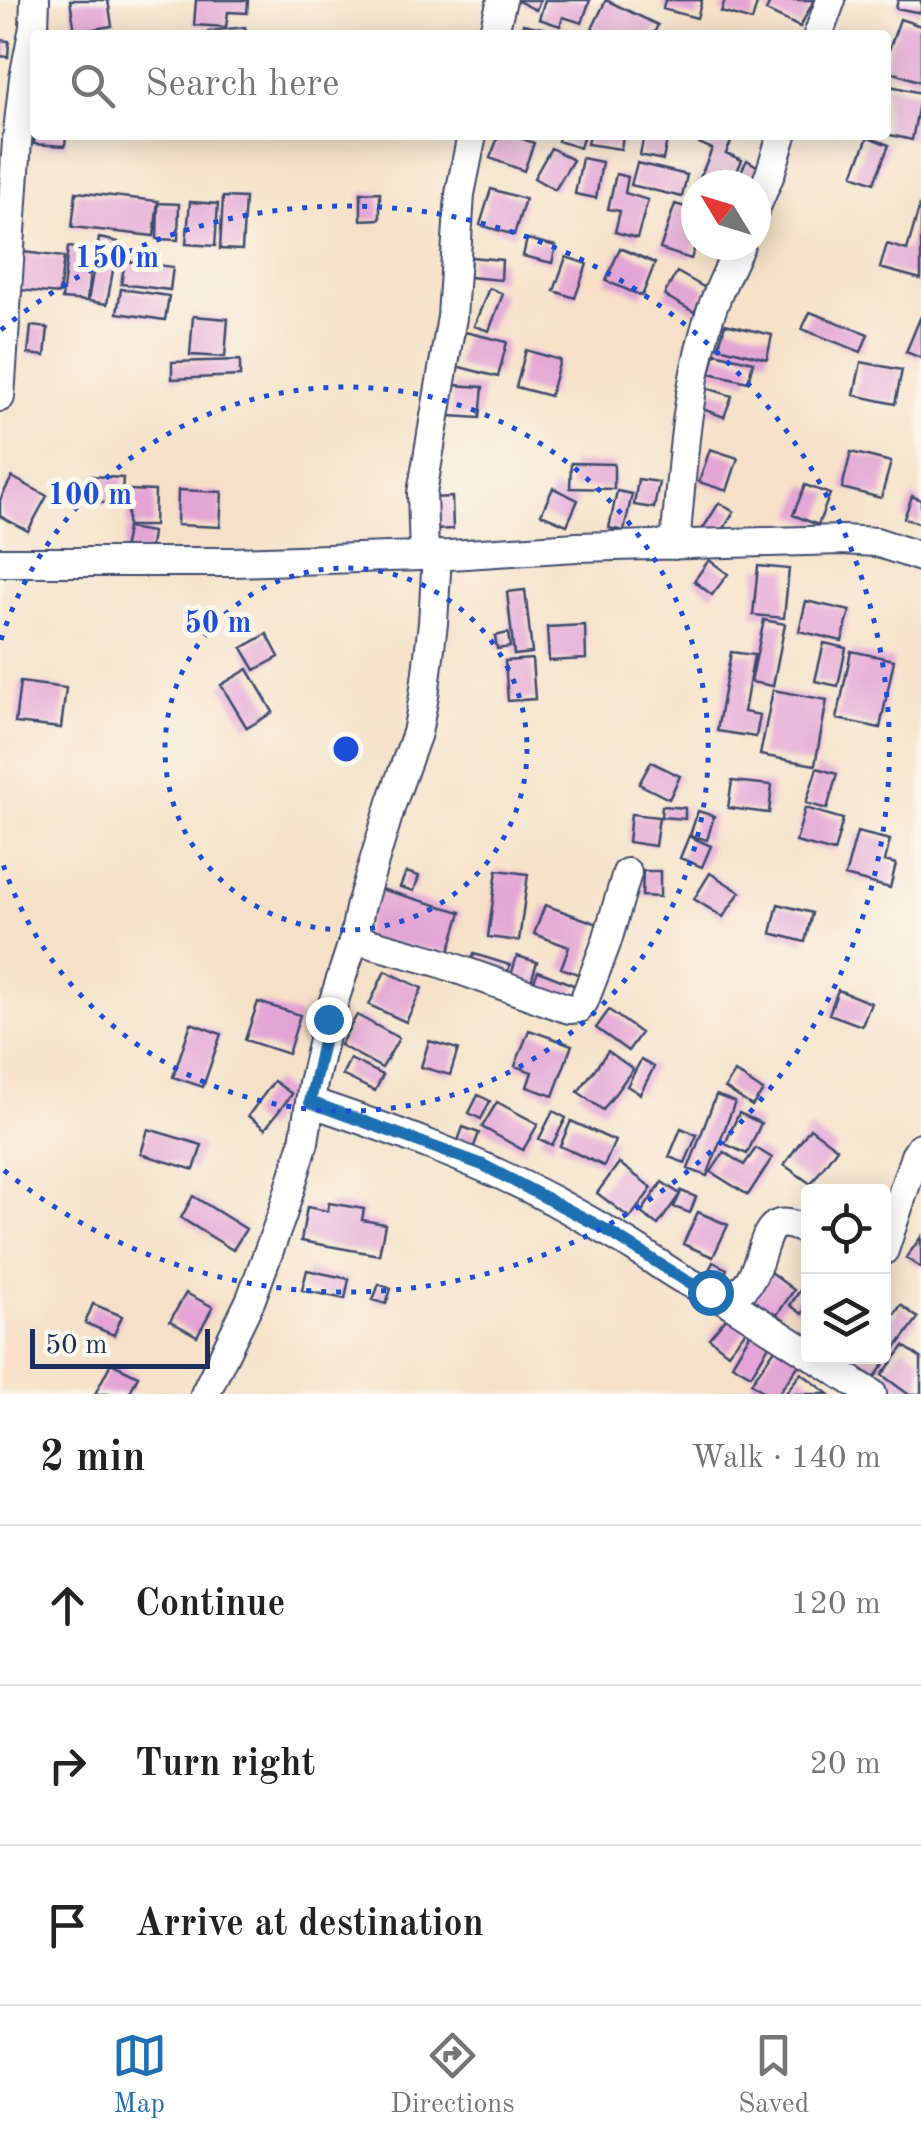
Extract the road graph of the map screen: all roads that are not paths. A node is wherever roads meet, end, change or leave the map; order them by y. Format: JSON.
{"nodes":[{"id":1,"x":35,"y":0,"type":"edge"},
{"id":2,"x":502,"y":0,"type":"edge"},
{"id":3,"x":831,"y":0,"type":"edge"},
{"id":4,"x":33,"y":30,"type":"edge"},
{"id":5,"x":494,"y":30,"type":"edge"},
{"id":6,"x":820,"y":30,"type":"edge"},
{"id":7,"x":30,"y":47,"type":"edge"},
{"id":8,"x":471,"y":140,"type":"edge"},
{"id":9,"x":780,"y":140,"type":"edge"},
{"id":10,"x":771,"y":171,"type":"edge"},
{"id":11,"x":733,"y":260,"type":"edge"},
{"id":12,"x":0,"y":397,"type":"edge"},
{"id":13,"x":675,"y":545,"type":"junction"},
{"id":14,"x":430,"y":554,"type":"junction"},
{"id":15,"x":921,"y":557,"type":"edge"},
{"id":16,"x":0,"y":562,"type":"edge"},
{"id":17,"x":626,"y":873,"type":"dead end"},
{"id":18,"x":354,"y":939,"type":"junction"},
{"id":19,"x":310,"y":1102,"type":"junction"},
{"id":20,"x":921,"y":1147,"type":"edge"},
{"id":21,"x":801,"y":1228,"type":"edge"},
{"id":22,"x":891,"y":1229,"type":"edge"},
{"id":23,"x":720,"y":1294,"type":"junction"},
{"id":24,"x":801,"y":1349,"type":"edge"},
{"id":25,"x":825,"y":1364,"type":"edge"},
{"id":26,"x":205,"y":1394,"type":"edge"},
{"id":27,"x":872,"y":1394,"type":"edge"}],
"edges":[{"from":1,"to":4,"type":"street"},
{"from":2,"to":5,"type":"street"},
{"from":3,"to":6,"type":"street"},
{"from":7,"to":12,"type":"street"},
{"from":8,"to":14,"type":"street"},
{"from":9,"to":10,"type":"street"},
{"from":11,"to":13,"type":"street"},
{"from":13,"to":14,"type":"street"},
{"from":13,"to":15,"type":"street"},
{"from":14,"to":16,"type":"street"},
{"from":14,"to":18,"type":"street"},
{"from":17,"to":18,"type":"street"},
{"from":18,"to":19,"type":"street"},
{"from":19,"to":23,"type":"street"},
{"from":19,"to":26,"type":"street"},
{"from":20,"to":22,"type":"street"},
{"from":21,"to":23,"type":"street"},
{"from":23,"to":24,"type":"street"},
{"from":25,"to":27,"type":"street"}]}
